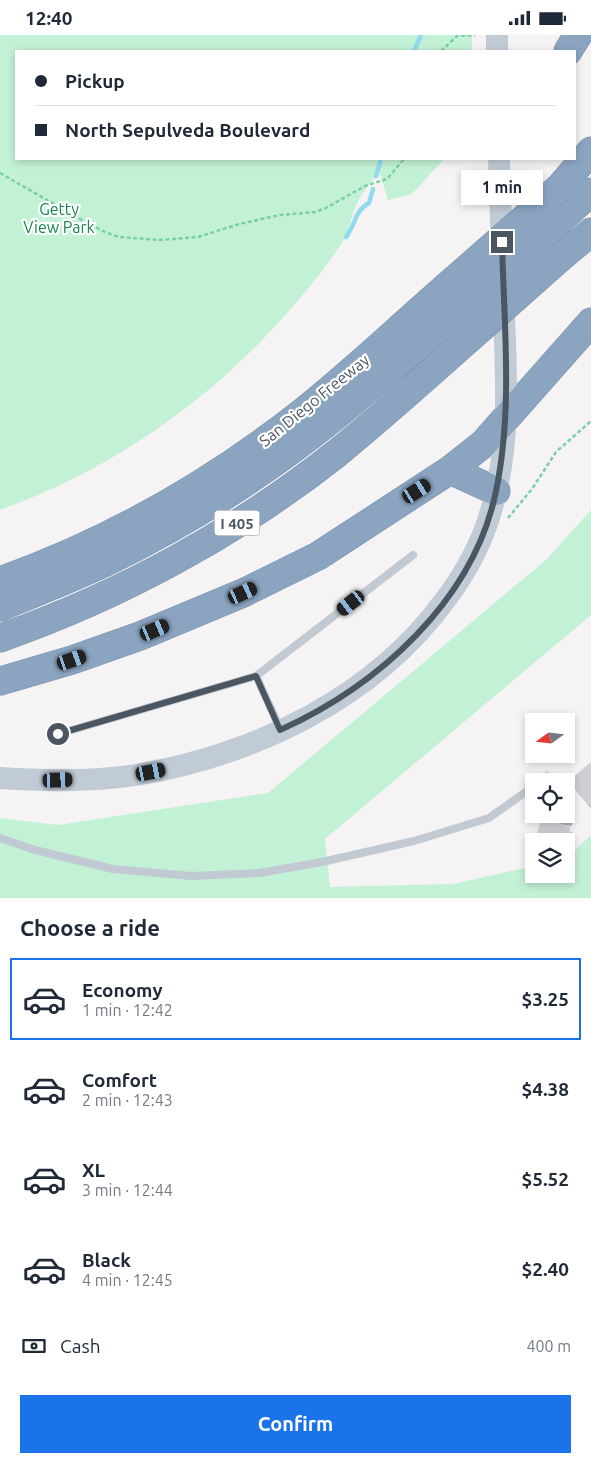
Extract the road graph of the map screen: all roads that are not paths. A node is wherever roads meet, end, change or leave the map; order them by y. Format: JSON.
{"nodes":[{"id":1,"x":498,"y":35,"type":"edge"},
{"id":2,"x":578,"y":35,"type":"edge"},
{"id":3,"x":496,"y":50,"type":"edge"},
{"id":4,"x":569,"y":50,"type":"edge"},
{"id":5,"x":591,"y":151,"type":"edge"},
{"id":6,"x":499,"y":160,"type":"edge"},
{"id":7,"x":591,"y":163,"type":"edge"},
{"id":8,"x":559,"y":188,"type":"junction"},
{"id":9,"x":591,"y":193,"type":"edge"},
{"id":10,"x":591,"y":212,"type":"edge"},
{"id":11,"x":591,"y":232,"type":"edge"},
{"id":12,"x":560,"y":238,"type":"junction"},
{"id":13,"x":591,"y":322,"type":"edge"},
{"id":14,"x":445,"y":341,"type":"junction"},
{"id":15,"x":506,"y":419,"type":"junction"},
{"id":16,"x":450,"y":470,"type":"junction"},
{"id":17,"x":496,"y":491,"type":"junction"},
{"id":18,"x":413,"y":555,"type":"dead end"},
{"id":19,"x":0,"y":581,"type":"edge"},
{"id":20,"x":0,"y":607,"type":"edge"},
{"id":21,"x":0,"y":621,"type":"edge"},
{"id":22,"x":0,"y":638,"type":"edge"},
{"id":23,"x":256,"y":676,"type":"junction"},
{"id":24,"x":0,"y":681,"type":"edge"},
{"id":25,"x":280,"y":730,"type":"junction"},
{"id":26,"x":58,"y":734,"type":"dead end"},
{"id":27,"x":0,"y":778,"type":"edge"},
{"id":28,"x":525,"y":792,"type":"edge"},
{"id":29,"x":0,"y":838,"type":"edge"}],
"edges":[{"from":1,"to":3,"type":"main road"},
{"from":2,"to":4,"type":"highway"},
{"from":5,"to":8,"type":"highway"},
{"from":6,"to":15,"type":"main road"},
{"from":7,"to":8,"type":"highway","name":"San Diego Freeway"},
{"from":8,"to":19,"type":"highway","name":"San Diego Freeway","bridge":true},
{"from":9,"to":12,"type":"highway"},
{"from":10,"to":12,"type":"highway"},
{"from":11,"to":12,"type":"highway","number":"I 405"},
{"from":12,"to":14,"type":"highway","number":"I 405","bridge":true},
{"from":12,"to":14,"type":"highway","bridge":true},
{"from":13,"to":15,"type":"highway"},
{"from":14,"to":20,"type":"highway"},
{"from":14,"to":21,"type":"highway"},
{"from":14,"to":22,"type":"highway","number":"I 405"},
{"from":15,"to":16,"type":"highway"},
{"from":15,"to":17,"type":"main road"},
{"from":16,"to":17,"type":"highway"},
{"from":16,"to":24,"type":"highway"},
{"from":17,"to":25,"type":"main road"},
{"from":18,"to":23,"type":"lane"},
{"from":23,"to":25,"type":"lane"},
{"from":23,"to":26,"type":"lane"},
{"from":25,"to":27,"type":"main road"},
{"from":28,"to":29,"type":"lane"}]}
